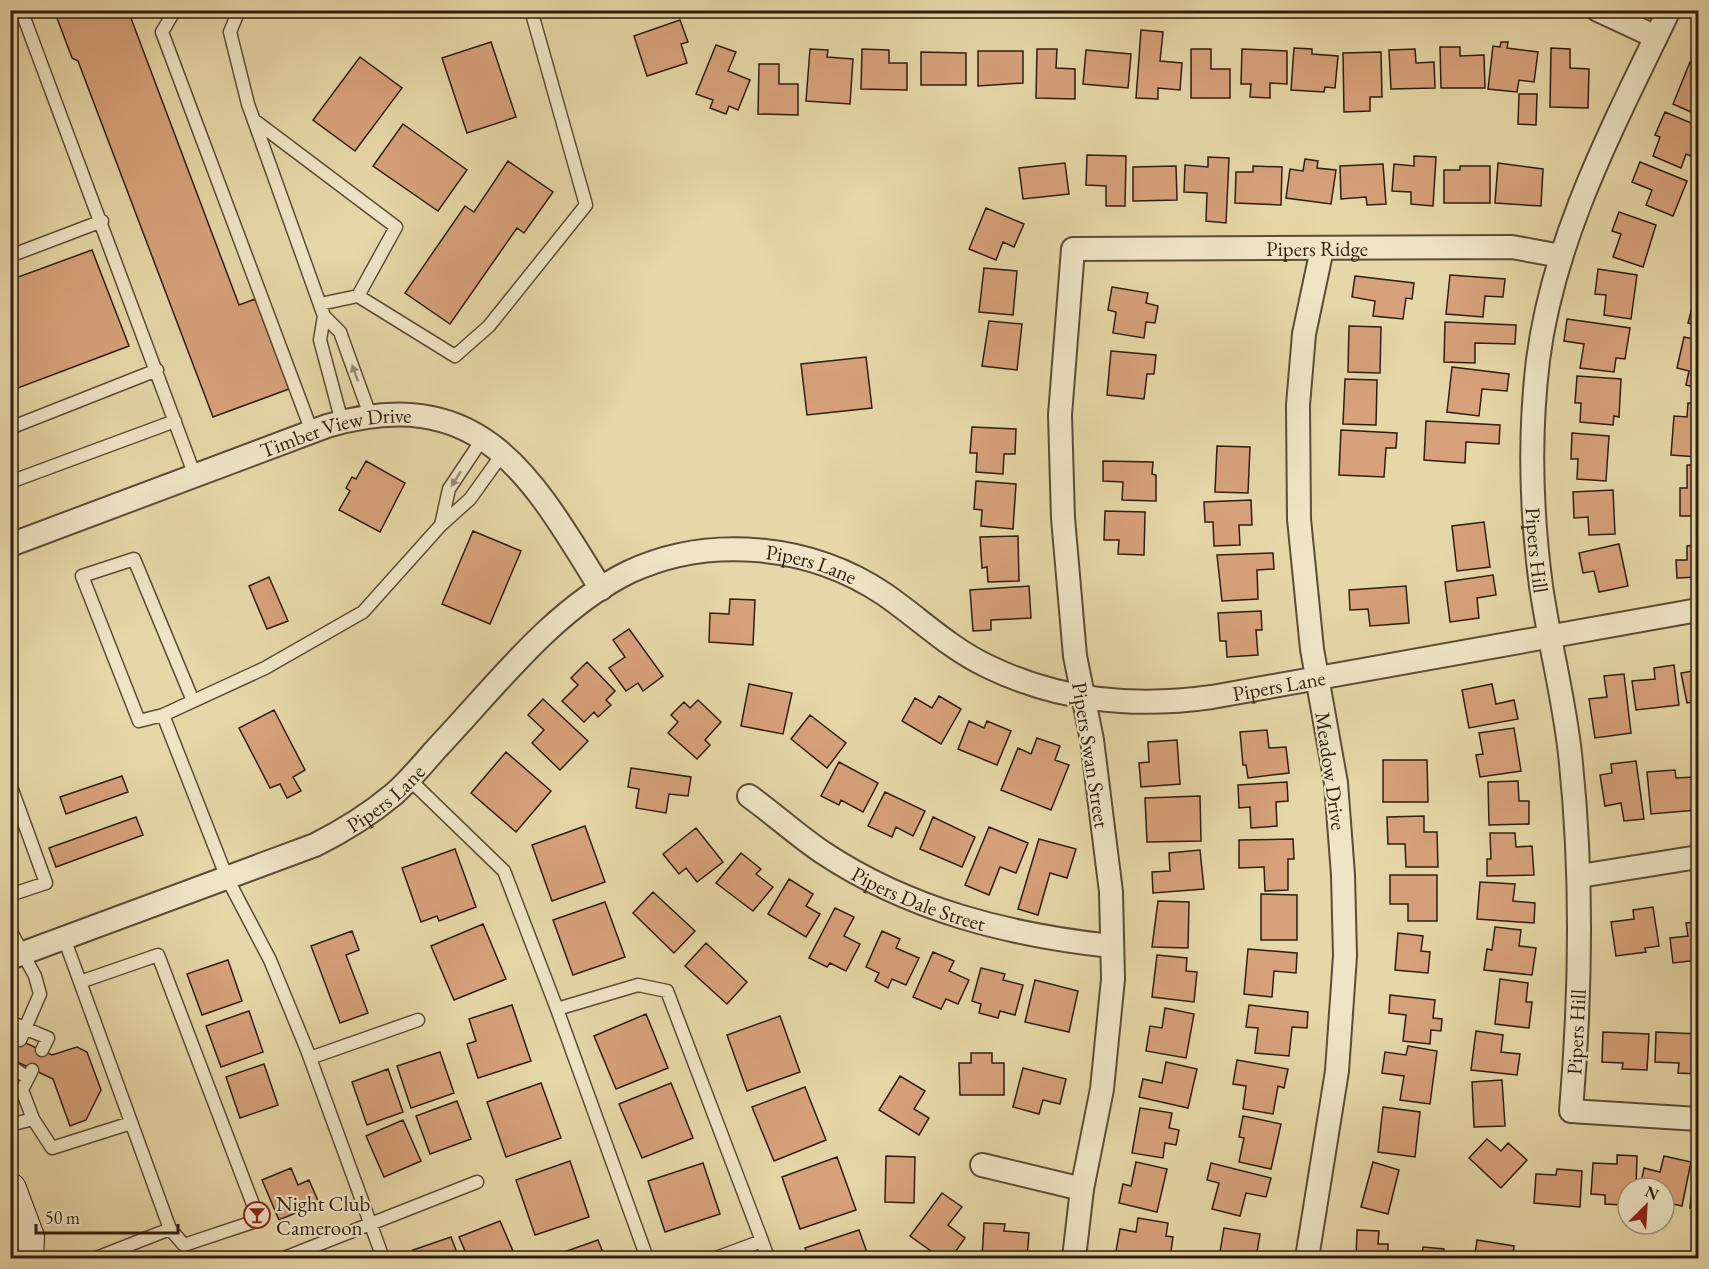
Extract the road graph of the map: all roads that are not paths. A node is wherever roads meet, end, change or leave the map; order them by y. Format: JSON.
{"nodes":[{"id":1,"x":14,"y":10,"type":"edge"},
{"id":2,"x":175,"y":10,"type":"edge"},
{"id":3,"x":239,"y":10,"type":"edge"},
{"id":4,"x":531,"y":10,"type":"edge"},
{"id":5,"x":1598,"y":10,"type":"edge"},
{"id":6,"x":1669,"y":10,"type":"edge"},
{"id":7,"x":1656,"y":37,"type":"junction"},
{"id":8,"x":253,"y":119,"type":"junction"},
{"id":9,"x":102,"y":221,"type":"junction"},
{"id":10,"x":1073,"y":249,"type":"joint"},
{"id":11,"x":1322,"y":249,"type":"junction"},
{"id":12,"x":10,"y":256,"type":"edge"},
{"id":13,"x":1561,"y":256,"type":"junction"},
{"id":14,"x":358,"y":296,"type":"junction"},
{"id":15,"x":320,"y":304,"type":"junction"},
{"id":16,"x":324,"y":316,"type":"junction"},
{"id":17,"x":157,"y":370,"type":"junction"},
{"id":18,"x":370,"y":415,"type":"junction"},
{"id":19,"x":175,"y":421,"type":"junction"},
{"id":20,"x":342,"y":422,"type":"junction"},
{"id":21,"x":10,"y":428,"type":"edge"},
{"id":22,"x":312,"y":432,"type":"junction"},
{"id":23,"x":483,"y":438,"type":"junction"},
{"id":24,"x":503,"y":453,"type":"junction"},
{"id":25,"x":195,"y":476,"type":"junction"},
{"id":26,"x":10,"y":482,"type":"edge"},
{"id":27,"x":441,"y":525,"type":"junction"},
{"id":28,"x":10,"y":545,"type":"edge"},
{"id":29,"x":601,"y":589,"type":"junction"},
{"id":30,"x":1698,"y":610,"type":"edge"},
{"id":31,"x":1549,"y":636,"type":"junction"},
{"id":32,"x":1318,"y":679,"type":"junction"},
{"id":33,"x":1084,"y":698,"type":"junction"},
{"id":34,"x":193,"y":701,"type":"junction"},
{"id":35,"x":163,"y":715,"type":"junction"},
{"id":36,"x":409,"y":779,"type":"junction"},
{"id":37,"x":10,"y":784,"type":"edge"},
{"id":38,"x":749,"y":796,"type":"dead end"},
{"id":39,"x":1698,"y":857,"type":"edge"},
{"id":40,"x":1580,"y":876,"type":"junction"},
{"id":41,"x":227,"y":878,"type":"junction"},
{"id":42,"x":10,"y":895,"type":"edge"},
{"id":43,"x":10,"y":930,"type":"edge"},
{"id":44,"x":64,"y":938,"type":"junction"},
{"id":45,"x":1111,"y":946,"type":"junction"},
{"id":46,"x":16,"y":956,"type":"edge"},
{"id":47,"x":80,"y":982,"type":"junction"},
{"id":48,"x":557,"y":1009,"type":"junction"},
{"id":49,"x":418,"y":1020,"type":"dead end"},
{"id":50,"x":10,"y":1023,"type":"edge"},
{"id":51,"x":26,"y":1029,"type":"junction"},
{"id":52,"x":20,"y":1040,"type":"dead end"},
{"id":53,"x":42,"y":1050,"type":"dead end"},
{"id":54,"x":310,"y":1058,"type":"junction"},
{"id":55,"x":10,"y":1066,"type":"edge"},
{"id":56,"x":33,"y":1119,"type":"junction"},
{"id":57,"x":1698,"y":1119,"type":"edge"},
{"id":58,"x":131,"y":1123,"type":"junction"},
{"id":59,"x":10,"y":1125,"type":"edge"},
{"id":60,"x":982,"y":1165,"type":"dead end"},
{"id":61,"x":477,"y":1182,"type":"dead end"},
{"id":62,"x":10,"y":1189,"type":"edge"},
{"id":63,"x":1082,"y":1189,"type":"junction"},
{"id":64,"x":371,"y":1226,"type":"junction"},
{"id":65,"x":170,"y":1229,"type":"junction"},
{"id":66,"x":762,"y":1241,"type":"junction"},
{"id":67,"x":27,"y":1258,"type":"edge"},
{"id":68,"x":96,"y":1258,"type":"edge"},
{"id":69,"x":284,"y":1258,"type":"edge"},
{"id":70,"x":383,"y":1258,"type":"edge"},
{"id":71,"x":647,"y":1258,"type":"edge"},
{"id":72,"x":716,"y":1258,"type":"edge"},
{"id":73,"x":768,"y":1258,"type":"edge"},
{"id":74,"x":1074,"y":1258,"type":"edge"},
{"id":75,"x":1307,"y":1258,"type":"edge"}],
"edges":[{"from":1,"to":9,"type":"lane"},
{"from":2,"to":22,"type":"lane"},
{"from":3,"to":8,"type":"lane"},
{"from":4,"to":14,"type":"lane"},
{"from":5,"to":7,"type":"street"},
{"from":6,"to":7,"type":"street","name":"Pipers Hill"},
{"from":7,"to":13,"type":"street","name":"Pipers Hill"},
{"from":8,"to":14,"type":"lane"},
{"from":8,"to":15,"type":"lane"},
{"from":9,"to":12,"type":"lane"},
{"from":9,"to":17,"type":"lane"},
{"from":10,"to":11,"type":"street","name":"Pipers Ridge"},
{"from":10,"to":33,"type":"street","name":"Pipers Swan Street"},
{"from":11,"to":13,"type":"street","name":"Pipers Ridge"},
{"from":11,"to":32,"type":"street","name":"Meadow Drive"},
{"from":13,"to":31,"type":"street","name":"Pipers Hill"},
{"from":14,"to":15,"type":"lane"},
{"from":15,"to":16,"type":"lane"},
{"from":18,"to":16,"type":"lane","one_way":true},
{"from":16,"to":20,"type":"lane"},
{"from":17,"to":19,"type":"lane"},
{"from":17,"to":21,"type":"lane"},
{"from":18,"to":20,"type":"street","name":"Timber View Drive"},
{"from":18,"to":23,"type":"street","name":"Timber View Drive"},
{"from":19,"to":25,"type":"lane"},
{"from":19,"to":26,"type":"lane"},
{"from":20,"to":22,"type":"street","name":"Timber View Drive"},
{"from":22,"to":25,"type":"street","name":"Timber View Drive"},
{"from":23,"to":24,"type":"street","name":"Timber View Drive"},
{"from":23,"to":27,"type":"lane","one_way":true},
{"from":24,"to":27,"type":"lane"},
{"from":24,"to":29,"type":"street","name":"Timber View Drive"},
{"from":25,"to":28,"type":"street","name":"Timber View Drive"},
{"from":27,"to":34,"type":"lane"},
{"from":29,"to":33,"type":"street","name":"Pipers Lane"},
{"from":29,"to":36,"type":"street","name":"Pipers Lane"},
{"from":30,"to":31,"type":"street","name":"Pipers Lane"},
{"from":31,"to":32,"type":"street","name":"Pipers Lane"},
{"from":31,"to":40,"type":"street","name":"Pipers Hill"},
{"from":32,"to":33,"type":"street","name":"Pipers Lane"},
{"from":32,"to":75,"type":"street","name":"Meadow Drive"},
{"from":33,"to":45,"type":"street","name":"Pipers Swan Street"},
{"from":34,"to":35,"type":"lane"},
{"from":34,"to":35,"type":"lane"},
{"from":35,"to":41,"type":"lane"},
{"from":36,"to":41,"type":"street","name":"Pipers Lane"},
{"from":36,"to":48,"type":"lane"},
{"from":37,"to":42,"type":"lane"},
{"from":38,"to":45,"type":"street","name":"Pipers Dale Street"},
{"from":39,"to":40,"type":"street"},
{"from":40,"to":57,"type":"street","name":"Pipers Hill"},
{"from":41,"to":44,"type":"street","name":"Pipers Lane"},
{"from":41,"to":54,"type":"lane"},
{"from":43,"to":46,"type":"lane"},
{"from":44,"to":46,"type":"street","name":"Pipers Lane"},
{"from":44,"to":47,"type":"lane"},
{"from":45,"to":63,"type":"street","name":"Pipers Swan Street"},
{"from":46,"to":51,"type":"lane"},
{"from":47,"to":58,"type":"lane"},
{"from":47,"to":65,"type":"lane"},
{"from":48,"to":66,"type":"lane"},
{"from":48,"to":71,"type":"lane"},
{"from":49,"to":54,"type":"lane"},
{"from":50,"to":51,"type":"lane"},
{"from":51,"to":52,"type":"lane"},
{"from":51,"to":53,"type":"lane"},
{"from":54,"to":64,"type":"lane"},
{"from":55,"to":56,"type":"lane"},
{"from":56,"to":58,"type":"lane"},
{"from":56,"to":59,"type":"lane"},
{"from":58,"to":65,"type":"lane"},
{"from":60,"to":63,"type":"street"},
{"from":61,"to":64,"type":"lane"},
{"from":62,"to":67,"type":"main road"},
{"from":63,"to":74,"type":"street","name":"Pipers Swan Street"},
{"from":64,"to":69,"type":"lane"},
{"from":64,"to":70,"type":"lane"},
{"from":65,"to":68,"type":"lane"},
{"from":66,"to":72,"type":"lane"},
{"from":66,"to":73,"type":"lane"}]}
